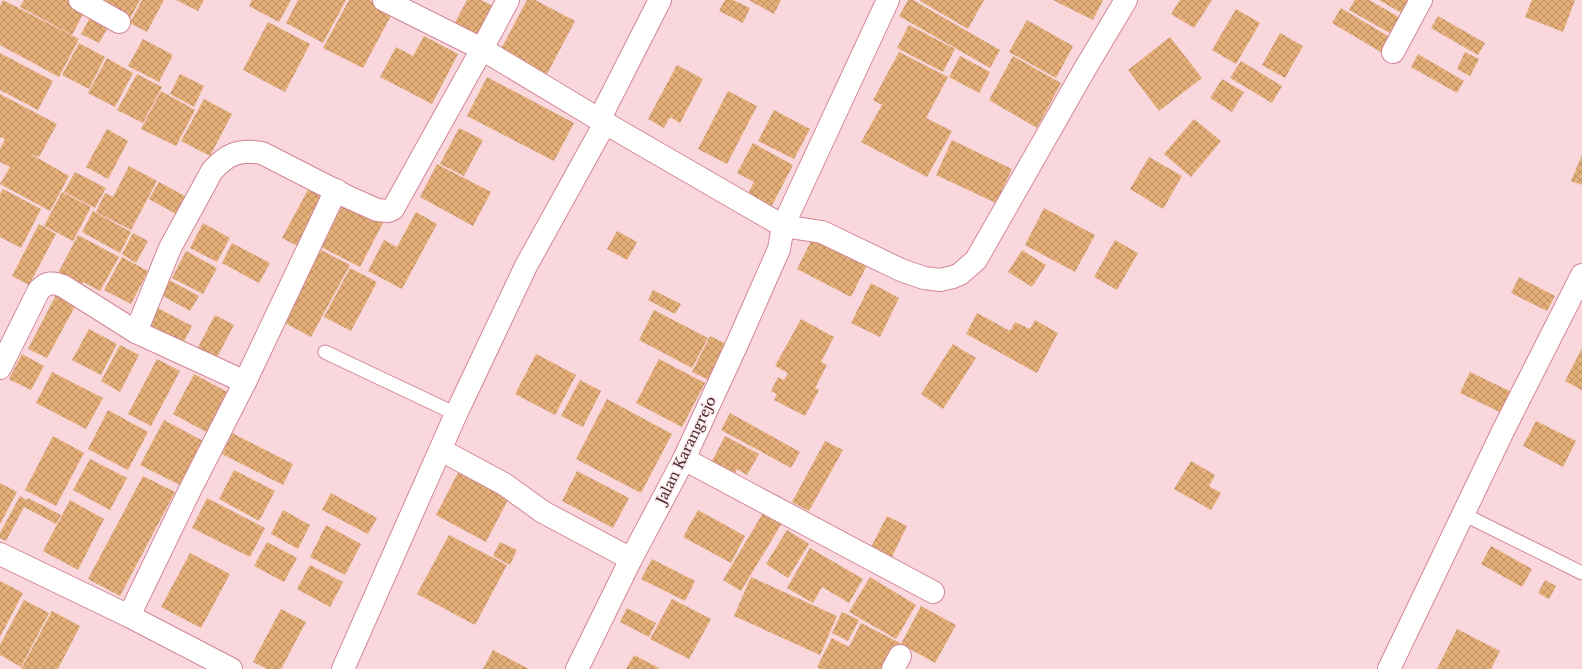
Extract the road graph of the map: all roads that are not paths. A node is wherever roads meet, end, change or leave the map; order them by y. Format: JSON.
{"nodes":[{"id":1,"x":80,"y":0,"type":"edge"},
{"id":2,"x":384,"y":0,"type":"edge"},
{"id":3,"x":508,"y":0,"type":"edge"},
{"id":4,"x":660,"y":0,"type":"edge"},
{"id":5,"x":888,"y":0,"type":"edge"},
{"id":6,"x":1126,"y":0,"type":"edge"},
{"id":7,"x":1421,"y":0,"type":"edge"},
{"id":8,"x":119,"y":22,"type":"dead end"},
{"id":9,"x":482,"y":49,"type":"junction"},
{"id":10,"x":1393,"y":52,"type":"dead end"},
{"id":11,"x":602,"y":121,"type":"junction"},
{"id":12,"x":336,"y":190,"type":"junction"},
{"id":13,"x":783,"y":226,"type":"junction"},
{"id":14,"x":1582,"y":275,"type":"edge"},
{"id":15,"x":136,"y":332,"type":"junction"},
{"id":16,"x":324,"y":352,"type":"dead end"},
{"id":17,"x":0,"y":368,"type":"edge"},
{"id":18,"x":245,"y":382,"type":"junction"},
{"id":19,"x":456,"y":414,"type":"junction"},
{"id":20,"x":441,"y":450,"type":"junction"},
{"id":21,"x":684,"y":460,"type":"junction"},
{"id":22,"x":1463,"y":514,"type":"junction"},
{"id":23,"x":0,"y":554,"type":"edge"},
{"id":24,"x":631,"y":559,"type":"junction"},
{"id":25,"x":1582,"y":573,"type":"edge"},
{"id":26,"x":933,"y":592,"type":"dead end"},
{"id":27,"x":128,"y":616,"type":"junction"},
{"id":28,"x":231,"y":669,"type":"edge"},
{"id":29,"x":343,"y":669,"type":"edge"},
{"id":30,"x":577,"y":669,"type":"edge"},
{"id":31,"x":1389,"y":669,"type":"edge"}],
"edges":[{"from":1,"to":8,"type":"street"},
{"from":2,"to":9,"type":"street"},
{"from":3,"to":9,"type":"street"},
{"from":4,"to":11,"type":"street"},
{"from":5,"to":13,"type":"street","name":"Jalan Karangrejo"},
{"from":6,"to":13,"type":"street"},
{"from":7,"to":10,"type":"street"},
{"from":9,"to":11,"type":"street"},
{"from":9,"to":12,"type":"street"},
{"from":11,"to":13,"type":"street"},
{"from":11,"to":19,"type":"street"},
{"from":12,"to":15,"type":"street"},
{"from":12,"to":18,"type":"street"},
{"from":13,"to":21,"type":"street","name":"Jalan Karangrejo"},
{"from":14,"to":22,"type":"street"},
{"from":15,"to":17,"type":"street"},
{"from":15,"to":18,"type":"street"},
{"from":16,"to":19,"type":"lane"},
{"from":18,"to":27,"type":"street"},
{"from":19,"to":20,"type":"street"},
{"from":20,"to":24,"type":"street"},
{"from":20,"to":29,"type":"street"},
{"from":21,"to":24,"type":"street","name":"Jalan Karangrejo"},
{"from":21,"to":26,"type":"street"},
{"from":22,"to":25,"type":"lane"},
{"from":22,"to":31,"type":"street"},
{"from":23,"to":27,"type":"street"},
{"from":24,"to":30,"type":"street","name":"Jalan Karangrejo"},
{"from":27,"to":28,"type":"street"}]}
